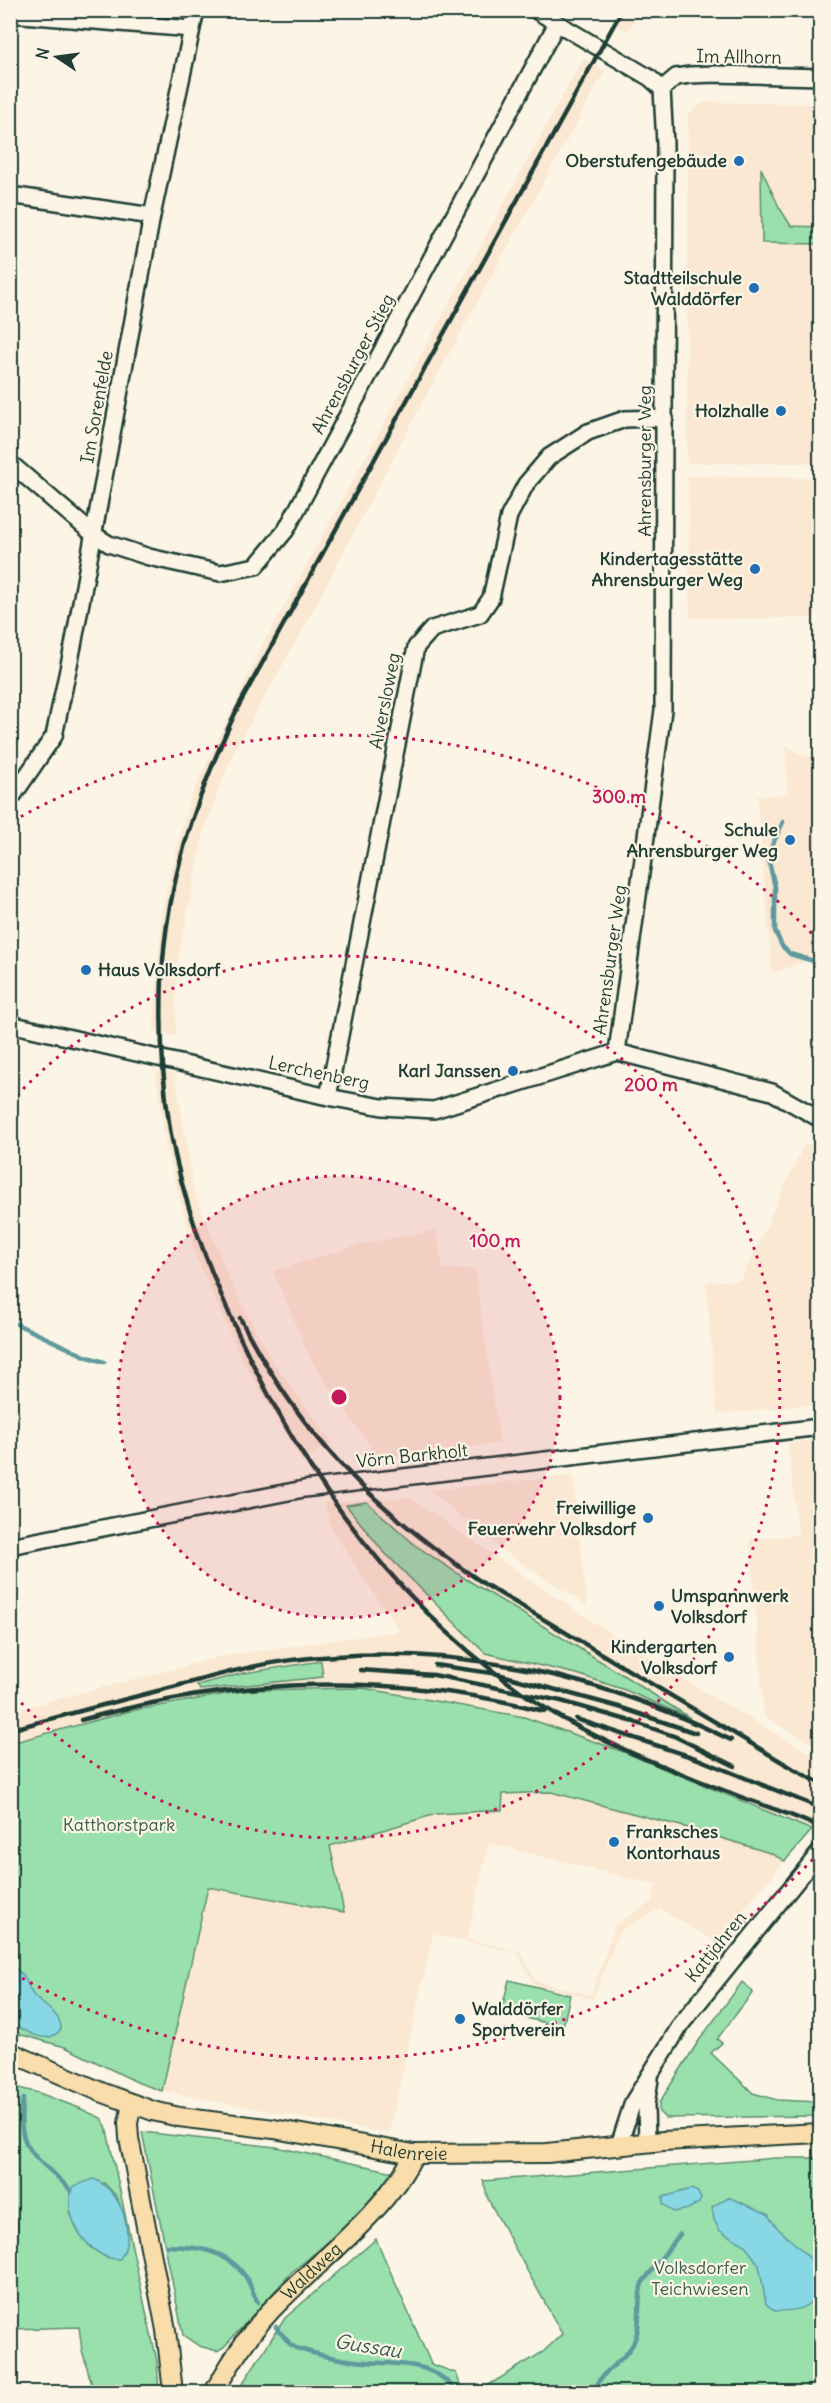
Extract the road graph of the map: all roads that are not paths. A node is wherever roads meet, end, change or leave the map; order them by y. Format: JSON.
{"nodes":[{"id":1,"x":196,"y":10,"type":"edge"},
{"id":2,"x":535,"y":10,"type":"edge"},
{"id":3,"x":10,"y":14,"type":"edge"},
{"id":4,"x":556,"y":25,"type":"junction"},
{"id":5,"x":192,"y":29,"type":"junction"},
{"id":6,"x":820,"y":77,"type":"edge"},
{"id":7,"x":662,"y":89,"type":"junction"},
{"id":8,"x":10,"y":195,"type":"edge"},
{"id":9,"x":152,"y":216,"type":"junction"},
{"id":10,"x":665,"y":418,"type":"junction"},
{"id":11,"x":10,"y":463,"type":"edge"},
{"id":12,"x":93,"y":534,"type":"junction"},
{"id":13,"x":10,"y":800,"type":"edge"},
{"id":14,"x":10,"y":1024,"type":"edge"},
{"id":15,"x":617,"y":1052,"type":"junction"},
{"id":16,"x":328,"y":1097,"type":"junction"},
{"id":17,"x":820,"y":1119,"type":"edge"},
{"id":18,"x":820,"y":1427,"type":"edge"},
{"id":19,"x":10,"y":1546,"type":"edge"},
{"id":20,"x":820,"y":1852,"type":"edge"},
{"id":21,"x":10,"y":2052,"type":"edge"},
{"id":22,"x":651,"y":2073,"type":"junction"},
{"id":23,"x":132,"y":2104,"type":"junction"},
{"id":24,"x":820,"y":2133,"type":"edge"},
{"id":25,"x":647,"y":2142,"type":"junction"},
{"id":26,"x":619,"y":2145,"type":"junction"},
{"id":27,"x":414,"y":2154,"type":"junction"},
{"id":28,"x":173,"y":2392,"type":"edge"},
{"id":29,"x":214,"y":2392,"type":"edge"}],
"edges":[{"from":1,"to":5,"type":"street","name":"Im Sorenfelde"},
{"from":2,"to":4,"type":"street"},
{"from":3,"to":5,"type":"street"},
{"from":4,"to":7,"type":"street"},
{"from":4,"to":12,"type":"street","name":"Ahrensburger Stieg"},
{"from":5,"to":9,"type":"street","name":"Im Sorenfelde"},
{"from":6,"to":7,"type":"street","name":"Im Allhorn"},
{"from":7,"to":10,"type":"street","name":"Ahrensburger Weg"},
{"from":8,"to":9,"type":"street"},
{"from":9,"to":12,"type":"street","name":"Im Sorenfelde"},
{"from":10,"to":15,"type":"street","name":"Ahrensburger Weg"},
{"from":10,"to":16,"type":"street","name":"Alversloweg"},
{"from":11,"to":12,"type":"street","name":"Ahrensburger Stieg"},
{"from":12,"to":13,"type":"street","name":"Im Sorenfelde"},
{"from":14,"to":16,"type":"street","name":"Lerchenberg"},
{"from":15,"to":16,"type":"street","name":"Lerchenberg"},
{"from":15,"to":17,"type":"street"},
{"from":18,"to":19,"type":"street","name":"Vörn Barkholt"},
{"from":20,"to":22,"type":"street","name":"Kattjahren"},
{"from":21,"to":23,"type":"main road","name":"Halenreie"},
{"from":22,"to":25,"type":"street","name":"Kattjahren"},
{"from":22,"to":26,"type":"street","name":"Kattjahren"},
{"from":23,"to":27,"type":"main road","name":"Halenreie"},
{"from":23,"to":28,"type":"main road"},
{"from":24,"to":25,"type":"main road","name":"Halenreie"},
{"from":25,"to":26,"type":"main road","name":"Halenreie"},
{"from":26,"to":27,"type":"main road","name":"Halenreie"},
{"from":27,"to":29,"type":"main road","name":"Waldweg"}]}
